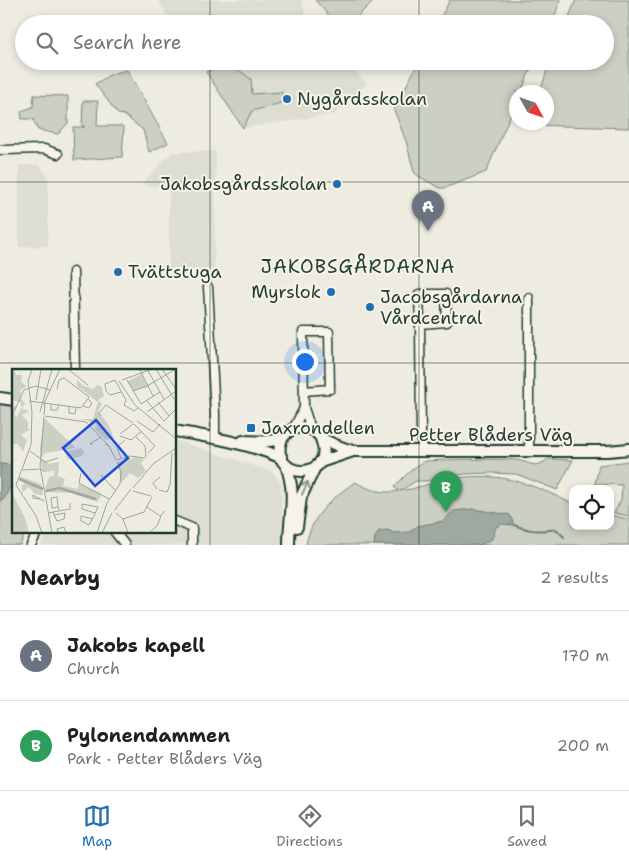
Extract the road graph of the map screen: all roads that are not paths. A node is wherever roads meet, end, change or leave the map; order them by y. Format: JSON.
{"nodes":[{"id":1,"x":0,"y":150,"type":"edge"},
{"id":2,"x":58,"y":154,"type":"dead end"},
{"id":3,"x":73,"y":272,"type":"dead end"},
{"id":4,"x":208,"y":287,"type":"dead end"},
{"id":5,"x":529,"y":298,"type":"dead end"},
{"id":6,"x":420,"y":324,"type":"junction"},
{"id":7,"x":75,"y":369,"type":"edge"},
{"id":8,"x":304,"y":391,"type":"junction"},
{"id":9,"x":304,"y":408,"type":"junction"},
{"id":10,"x":311,"y":429,"type":"junction"},
{"id":11,"x":176,"y":431,"type":"edge"},
{"id":12,"x":289,"y":432,"type":"junction"},
{"id":13,"x":215,"y":438,"type":"junction"},
{"id":14,"x":321,"y":439,"type":"junction"},
{"id":15,"x":232,"y":442,"type":"junction"},
{"id":16,"x":629,"y":449,"type":"edge"},
{"id":17,"x":529,"y":450,"type":"junction"},
{"id":18,"x":353,"y":451,"type":"junction"},
{"id":19,"x":423,"y":452,"type":"junction"},
{"id":20,"x":284,"y":462,"type":"junction"},
{"id":21,"x":318,"y":465,"type":"junction"},
{"id":22,"x":176,"y":521,"type":"edge"},
{"id":23,"x":38,"y":532,"type":"edge"},
{"id":24,"x":115,"y":532,"type":"edge"},
{"id":25,"x":31,"y":545,"type":"edge"},
{"id":26,"x":125,"y":545,"type":"edge"},
{"id":27,"x":192,"y":545,"type":"edge"},
{"id":28,"x":289,"y":545,"type":"edge"},
{"id":29,"x":295,"y":545,"type":"edge"}],
"edges":[{"from":1,"to":2,"type":"street"},
{"from":3,"to":7,"type":"street"},
{"from":4,"to":13,"type":"street"},
{"from":5,"to":17,"type":"street"},
{"from":6,"to":6,"type":"street"},
{"from":6,"to":19,"type":"street"},
{"from":8,"to":8,"type":"street"},
{"from":8,"to":9,"type":"street"},
{"from":9,"to":10,"type":"street"},
{"from":9,"to":12,"type":"street"},
{"from":10,"to":12,"type":"street"},
{"from":10,"to":14,"type":"street"},
{"from":11,"to":13,"type":"street"},
{"from":12,"to":15,"type":"street"},
{"from":12,"to":20,"type":"street"},
{"from":13,"to":15,"type":"street"},
{"from":14,"to":18,"type":"street","name":"Petter Blåders Väg"},
{"from":14,"to":21,"type":"street"},
{"from":15,"to":20,"type":"street"},
{"from":16,"to":17,"type":"street","name":"Petter Blåders Väg"},
{"from":17,"to":19,"type":"street","name":"Petter Blåders Väg"},
{"from":18,"to":19,"type":"street","name":"Petter Blåders Väg"},
{"from":18,"to":21,"type":"street","name":"Petter Blåders Väg"},
{"from":20,"to":21,"type":"street"},
{"from":20,"to":28,"type":"street"},
{"from":29,"to":21,"type":"street","one_way":true},
{"from":22,"to":27,"type":"street"},
{"from":23,"to":25,"type":"street"},
{"from":24,"to":26,"type":"street"}]}
